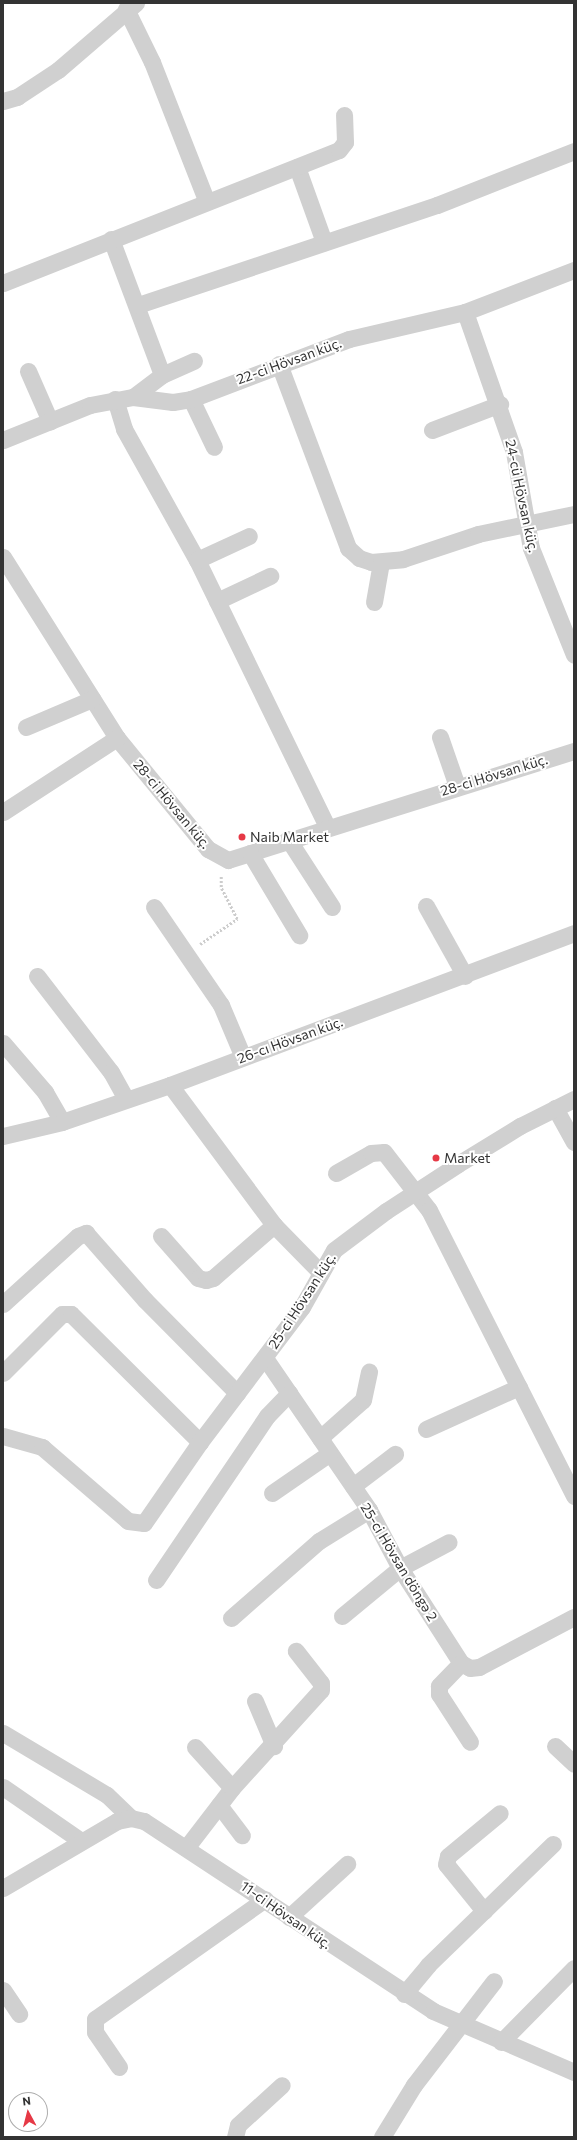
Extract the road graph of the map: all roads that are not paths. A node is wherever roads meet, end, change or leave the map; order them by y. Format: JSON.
{"nodes":[{"id":1,"x":131,"y":6,"type":"edge"},
{"id":2,"x":3,"y":101,"type":"edge"},
{"id":3,"x":344,"y":115,"type":"dead end"},
{"id":4,"x":574,"y":151,"type":"edge"},
{"id":5,"x":297,"y":167,"type":"junction"},
{"id":6,"x":207,"y":202,"type":"junction"},
{"id":7,"x":111,"y":239,"type":"junction"},
{"id":8,"x":324,"y":242,"type":"junction"},
{"id":9,"x":574,"y":270,"type":"edge"},
{"id":10,"x":3,"y":283,"type":"edge"},
{"id":11,"x":138,"y":305,"type":"junction"},
{"id":12,"x":465,"y":312,"type":"junction"},
{"id":13,"x":194,"y":361,"type":"dead end"},
{"id":14,"x":279,"y":364,"type":"junction"},
{"id":15,"x":28,"y":371,"type":"dead end"},
{"id":16,"x":162,"y":375,"type":"junction"},
{"id":17,"x":133,"y":397,"type":"junction"},
{"id":18,"x":191,"y":399,"type":"junction"},
{"id":19,"x":115,"y":400,"type":"junction"},
{"id":20,"x":500,"y":404,"type":"junction"},
{"id":21,"x":50,"y":421,"type":"junction"},
{"id":22,"x":432,"y":430,"type":"dead end"},
{"id":23,"x":3,"y":440,"type":"edge"},
{"id":24,"x":214,"y":447,"type":"dead end"},
{"id":25,"x":574,"y":514,"type":"edge"},
{"id":26,"x":526,"y":524,"type":"junction"},
{"id":27,"x":249,"y":536,"type":"dead end"},
{"id":28,"x":3,"y":557,"type":"edge"},
{"id":29,"x":197,"y":560,"type":"junction"},
{"id":30,"x":381,"y":563,"type":"junction"},
{"id":31,"x":270,"y":576,"type":"dead end"},
{"id":32,"x":217,"y":601,"type":"junction"},
{"id":33,"x":374,"y":602,"type":"dead end"},
{"id":34,"x":574,"y":655,"type":"edge"},
{"id":35,"x":92,"y":699,"type":"junction"},
{"id":36,"x":26,"y":727,"type":"dead end"},
{"id":37,"x":440,"y":737,"type":"dead end"},
{"id":38,"x":117,"y":738,"type":"junction"},
{"id":39,"x":574,"y":752,"type":"edge"},
{"id":40,"x":457,"y":786,"type":"junction"},
{"id":41,"x":3,"y":812,"type":"edge"},
{"id":42,"x":327,"y":826,"type":"junction"},
{"id":43,"x":288,"y":839,"type":"junction"},
{"id":44,"x":250,"y":853,"type":"junction"},
{"id":45,"x":332,"y":906,"type":"dead end"},
{"id":46,"x":426,"y":906,"type":"dead end"},
{"id":47,"x":154,"y":907,"type":"dead end"},
{"id":48,"x":574,"y":934,"type":"edge"},
{"id":49,"x":299,"y":935,"type":"dead end"},
{"id":50,"x":38,"y":976,"type":"dead end"},
{"id":51,"x":465,"y":976,"type":"junction"},
{"id":52,"x":3,"y":1043,"type":"edge"},
{"id":53,"x":243,"y":1057,"type":"junction"},
{"id":54,"x":170,"y":1085,"type":"junction"},
{"id":55,"x":126,"y":1099,"type":"junction"},
{"id":56,"x":574,"y":1099,"type":"edge"},
{"id":57,"x":555,"y":1108,"type":"junction"},
{"id":58,"x":62,"y":1122,"type":"junction"},
{"id":59,"x":3,"y":1136,"type":"edge"},
{"id":60,"x":574,"y":1142,"type":"edge"},
{"id":61,"x":336,"y":1173,"type":"dead end"},
{"id":62,"x":415,"y":1192,"type":"junction"},
{"id":63,"x":274,"y":1226,"type":"junction"},
{"id":64,"x":161,"y":1236,"type":"dead end"},
{"id":65,"x":321,"y":1273,"type":"junction"},
{"id":66,"x":3,"y":1304,"type":"edge"},
{"id":67,"x":265,"y":1358,"type":"junction"},
{"id":68,"x":369,"y":1372,"type":"dead end"},
{"id":69,"x":3,"y":1373,"type":"edge"},
{"id":70,"x":519,"y":1387,"type":"junction"},
{"id":71,"x":237,"y":1393,"type":"junction"},
{"id":72,"x":289,"y":1393,"type":"junction"},
{"id":73,"x":426,"y":1429,"type":"dead end"},
{"id":74,"x":3,"y":1436,"type":"edge"},
{"id":75,"x":320,"y":1438,"type":"junction"},
{"id":76,"x":200,"y":1442,"type":"junction"},
{"id":77,"x":330,"y":1452,"type":"junction"},
{"id":78,"x":395,"y":1454,"type":"dead end"},
{"id":79,"x":353,"y":1486,"type":"junction"},
{"id":80,"x":272,"y":1493,"type":"dead end"},
{"id":81,"x":574,"y":1496,"type":"edge"},
{"id":82,"x":369,"y":1510,"type":"junction"},
{"id":83,"x":449,"y":1542,"type":"dead end"},
{"id":84,"x":400,"y":1568,"type":"junction"},
{"id":85,"x":156,"y":1580,"type":"dead end"},
{"id":86,"x":342,"y":1616,"type":"dead end"},
{"id":87,"x":574,"y":1617,"type":"edge"},
{"id":88,"x":231,"y":1618,"type":"dead end"},
{"id":89,"x":296,"y":1651,"type":"dead end"},
{"id":90,"x":461,"y":1663,"type":"junction"},
{"id":91,"x":255,"y":1701,"type":"dead end"},
{"id":92,"x":3,"y":1733,"type":"edge"},
{"id":93,"x":470,"y":1742,"type":"dead end"},
{"id":94,"x":274,"y":1746,"type":"junction"},
{"id":95,"x":555,"y":1746,"type":"dead end"},
{"id":96,"x":195,"y":1747,"type":"dead end"},
{"id":97,"x":574,"y":1764,"type":"edge"},
{"id":98,"x":3,"y":1787,"type":"edge"},
{"id":99,"x":232,"y":1788,"type":"junction"},
{"id":100,"x":219,"y":1805,"type":"junction"},
{"id":101,"x":500,"y":1813,"type":"dead end"},
{"id":102,"x":131,"y":1818,"type":"junction"},
{"id":103,"x":242,"y":1835,"type":"dead end"},
{"id":104,"x":81,"y":1841,"type":"junction"},
{"id":105,"x":553,"y":1844,"type":"dead end"},
{"id":106,"x":186,"y":1848,"type":"junction"},
{"id":107,"x":347,"y":1864,"type":"dead end"},
{"id":108,"x":3,"y":1888,"type":"edge"},
{"id":109,"x":265,"y":1899,"type":"junction"},
{"id":110,"x":484,"y":1910,"type":"junction"},
{"id":111,"x":289,"y":1917,"type":"junction"},
{"id":112,"x":574,"y":1968,"type":"edge"},
{"id":113,"x":494,"y":1980,"type":"dead end"},
{"id":114,"x":3,"y":1990,"type":"edge"},
{"id":115,"x":404,"y":1994,"type":"junction"},
{"id":116,"x":19,"y":2014,"type":"dead end"},
{"id":117,"x":460,"y":2025,"type":"junction"},
{"id":118,"x":501,"y":2042,"type":"junction"},
{"id":119,"x":119,"y":2067,"type":"dead end"},
{"id":120,"x":574,"y":2072,"type":"edge"},
{"id":121,"x":282,"y":2085,"type":"dead end"},
{"id":122,"x":235,"y":2137,"type":"edge"},
{"id":123,"x":382,"y":2137,"type":"edge"}],
"edges":[{"from":1,"to":2,"type":"street"},
{"from":1,"to":6,"type":"street"},
{"from":3,"to":5,"type":"street"},
{"from":4,"to":8,"type":"street"},
{"from":5,"to":6,"type":"street"},
{"from":5,"to":8,"type":"street"},
{"from":6,"to":7,"type":"street"},
{"from":7,"to":10,"type":"street"},
{"from":7,"to":11,"type":"street"},
{"from":8,"to":11,"type":"street"},
{"from":9,"to":12,"type":"street","name":"22-ci Hövsan küç."},
{"from":11,"to":16,"type":"street"},
{"from":12,"to":14,"type":"street","name":"22-ci Hövsan küç."},
{"from":12,"to":20,"type":"street","name":"24-cü Hövsan küç."},
{"from":13,"to":16,"type":"street"},
{"from":14,"to":18,"type":"street","name":"22-ci Hövsan küç."},
{"from":14,"to":30,"type":"street"},
{"from":15,"to":21,"type":"street"},
{"from":16,"to":17,"type":"street"},
{"from":17,"to":18,"type":"street","name":"22-ci Hövsan küç."},
{"from":17,"to":19,"type":"street","name":"22-ci Hövsan küç."},
{"from":18,"to":24,"type":"street"},
{"from":19,"to":21,"type":"street","name":"22-ci Hövsan küç."},
{"from":19,"to":29,"type":"street"},
{"from":20,"to":22,"type":"street"},
{"from":20,"to":26,"type":"street","name":"24-cü Hövsan küç."},
{"from":21,"to":23,"type":"street","name":"22-ci Hövsan küç."},
{"from":25,"to":26,"type":"street"},
{"from":26,"to":30,"type":"street"},
{"from":26,"to":34,"type":"street","name":"24-cü Hövsan küç."},
{"from":27,"to":29,"type":"street"},
{"from":28,"to":35,"type":"street","name":"28-ci Hövsan küç."},
{"from":29,"to":32,"type":"street"},
{"from":30,"to":33,"type":"street"},
{"from":31,"to":32,"type":"street"},
{"from":32,"to":42,"type":"street"},
{"from":35,"to":36,"type":"street"},
{"from":35,"to":38,"type":"street","name":"28-ci Hövsan küç."},
{"from":37,"to":40,"type":"street"},
{"from":38,"to":41,"type":"street"},
{"from":38,"to":44,"type":"street","name":"28-ci Hövsan küç."},
{"from":39,"to":40,"type":"street","name":"28-ci Hövsan küç."},
{"from":40,"to":42,"type":"street","name":"28-ci Hövsan küç."},
{"from":42,"to":43,"type":"street","name":"28-ci Hövsan küç."},
{"from":43,"to":44,"type":"street","name":"28-ci Hövsan küç."},
{"from":43,"to":45,"type":"street"},
{"from":44,"to":49,"type":"street"},
{"from":46,"to":51,"type":"street"},
{"from":47,"to":53,"type":"street"},
{"from":48,"to":51,"type":"street","name":"26-cı Hövsan küç."},
{"from":50,"to":55,"type":"street"},
{"from":51,"to":53,"type":"street","name":"26-cı Hövsan küç."},
{"from":52,"to":58,"type":"street"},
{"from":53,"to":54,"type":"street","name":"26-cı Hövsan küç."},
{"from":54,"to":55,"type":"street","name":"26-cı Hövsan küç."},
{"from":54,"to":63,"type":"street"},
{"from":55,"to":58,"type":"street","name":"26-cı Hövsan küç."},
{"from":56,"to":57,"type":"street","name":"25-ci Hövsan küç."},
{"from":57,"to":60,"type":"street"},
{"from":57,"to":62,"type":"street","name":"25-ci Hövsan küç."},
{"from":58,"to":59,"type":"street","name":"26-cı Hövsan küç."},
{"from":61,"to":62,"type":"street"},
{"from":62,"to":65,"type":"street","name":"25-ci Hövsan küç."},
{"from":62,"to":70,"type":"street"},
{"from":63,"to":64,"type":"street"},
{"from":63,"to":65,"type":"street"},
{"from":65,"to":67,"type":"street","name":"25-ci Hövsan küç."},
{"from":66,"to":71,"type":"street"},
{"from":67,"to":71,"type":"street","name":"25-ci Hövsan küç."},
{"from":67,"to":72,"type":"street","name":"25-ci Hövsan döngə 2"},
{"from":68,"to":75,"type":"street"},
{"from":69,"to":76,"type":"street"},
{"from":70,"to":73,"type":"street"},
{"from":70,"to":81,"type":"street"},
{"from":71,"to":76,"type":"street","name":"25-ci Hövsan küç."},
{"from":72,"to":75,"type":"street","name":"25-ci Hövsan döngə 2"},
{"from":72,"to":85,"type":"street"},
{"from":74,"to":76,"type":"street","name":"25-ci Hövsan küç."},
{"from":75,"to":77,"type":"street","name":"25-ci Hövsan döngə 2"},
{"from":77,"to":79,"type":"street","name":"25-ci Hövsan döngə 2"},
{"from":77,"to":80,"type":"street"},
{"from":78,"to":79,"type":"street"},
{"from":79,"to":82,"type":"street","name":"25-ci Hövsan döngə 2"},
{"from":82,"to":84,"type":"street","name":"25-ci Hövsan döngə 2"},
{"from":82,"to":88,"type":"street"},
{"from":83,"to":84,"type":"street"},
{"from":84,"to":86,"type":"street"},
{"from":84,"to":90,"type":"street","name":"25-ci Hövsan döngə 2"},
{"from":87,"to":90,"type":"street"},
{"from":89,"to":94,"type":"street"},
{"from":90,"to":93,"type":"street"},
{"from":91,"to":94,"type":"street"},
{"from":92,"to":102,"type":"street"},
{"from":94,"to":99,"type":"street"},
{"from":95,"to":97,"type":"street"},
{"from":96,"to":99,"type":"street"},
{"from":98,"to":104,"type":"street"},
{"from":99,"to":100,"type":"street"},
{"from":100,"to":103,"type":"street"},
{"from":100,"to":106,"type":"street"},
{"from":101,"to":110,"type":"street"},
{"from":102,"to":104,"type":"street"},
{"from":102,"to":106,"type":"street","name":"11-ci Hövsan küç."},
{"from":104,"to":108,"type":"street"},
{"from":105,"to":110,"type":"street"},
{"from":106,"to":109,"type":"street","name":"11-ci Hövsan küç."},
{"from":107,"to":111,"type":"street"},
{"from":109,"to":111,"type":"street","name":"11-ci Hövsan küç."},
{"from":109,"to":119,"type":"street"},
{"from":110,"to":115,"type":"street"},
{"from":111,"to":115,"type":"street","name":"11-ci Hövsan küç."},
{"from":112,"to":118,"type":"street"},
{"from":113,"to":117,"type":"street"},
{"from":114,"to":116,"type":"street"},
{"from":115,"to":117,"type":"street","name":"11-ci Hövsan küç."},
{"from":117,"to":118,"type":"street","name":"11-ci Hövsan küç."},
{"from":117,"to":123,"type":"street"},
{"from":118,"to":120,"type":"street","name":"11-ci Hövsan küç."},
{"from":121,"to":122,"type":"street"}]}
